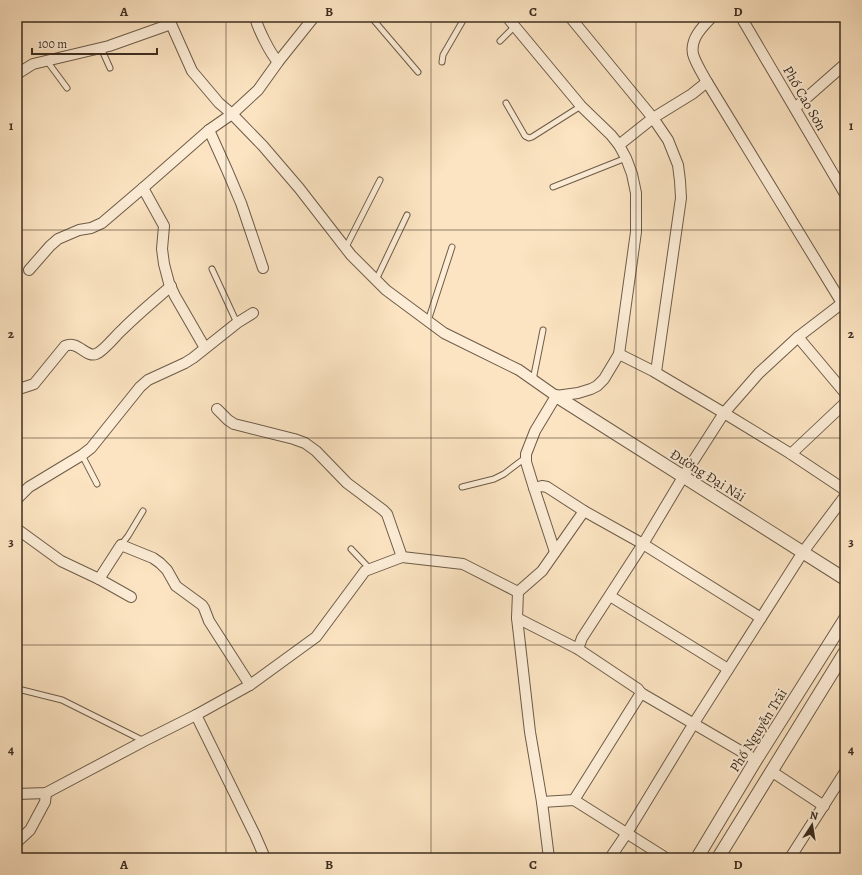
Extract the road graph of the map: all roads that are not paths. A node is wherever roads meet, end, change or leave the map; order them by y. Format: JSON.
{"nodes":[{"id":1,"x":255,"y":17,"type":"edge"},
{"id":2,"x":314,"y":17,"type":"edge"},
{"id":3,"x":371,"y":17,"type":"edge"},
{"id":4,"x":465,"y":17,"type":"edge"},
{"id":5,"x":507,"y":17,"type":"edge"},
{"id":6,"x":570,"y":17,"type":"edge"},
{"id":7,"x":712,"y":17,"type":"edge"},
{"id":8,"x":741,"y":17,"type":"edge"},
{"id":9,"x":170,"y":21,"type":"edge"},
{"id":10,"x":515,"y":26,"type":"junction"},
{"id":11,"x":500,"y":41,"type":"dead end"},
{"id":12,"x":101,"y":48,"type":"junction"},
{"id":13,"x":47,"y":61,"type":"junction"},
{"id":14,"x":278,"y":62,"type":"junction"},
{"id":15,"x":442,"y":62,"type":"dead end"},
{"id":16,"x":110,"y":68,"type":"dead end"},
{"id":17,"x":843,"y":68,"type":"edge"},
{"id":18,"x":418,"y":72,"type":"dead end"},
{"id":19,"x":17,"y":74,"type":"edge"},
{"id":20,"x":707,"y":82,"type":"junction"},
{"id":21,"x":67,"y":88,"type":"dead end"},
{"id":22,"x":506,"y":103,"type":"dead end"},
{"id":23,"x":581,"y":106,"type":"junction"},
{"id":24,"x":794,"y":108,"type":"junction"},
{"id":25,"x":232,"y":114,"type":"junction"},
{"id":26,"x":653,"y":118,"type":"junction"},
{"id":27,"x":209,"y":130,"type":"junction"},
{"id":28,"x":619,"y":145,"type":"junction"},
{"id":29,"x":626,"y":158,"type":"junction"},
{"id":30,"x":380,"y":180,"type":"dead end"},
{"id":31,"x":552,"y":187,"type":"dead end"},
{"id":32,"x":143,"y":188,"type":"junction"},
{"id":33,"x":845,"y":194,"type":"edge"},
{"id":34,"x":407,"y":215,"type":"dead end"},
{"id":35,"x":346,"y":247,"type":"junction"},
{"id":36,"x":452,"y":247,"type":"dead end"},
{"id":37,"x":264,"y":268,"type":"dead end"},
{"id":38,"x":212,"y":269,"type":"dead end"},
{"id":39,"x":29,"y":270,"type":"dead end"},
{"id":40,"x":376,"y":280,"type":"junction"},
{"id":41,"x":171,"y":286,"type":"junction"},
{"id":42,"x":844,"y":302,"type":"edge"},
{"id":43,"x":253,"y":313,"type":"dead end"},
{"id":44,"x":428,"y":321,"type":"junction"},
{"id":45,"x":237,"y":323,"type":"junction"},
{"id":46,"x":543,"y":330,"type":"dead end"},
{"id":47,"x":798,"y":338,"type":"junction"},
{"id":48,"x":205,"y":348,"type":"junction"},
{"id":49,"x":619,"y":354,"type":"junction"},
{"id":50,"x":656,"y":372,"type":"junction"},
{"id":51,"x":533,"y":381,"type":"junction"},
{"id":52,"x":17,"y":387,"type":"edge"},
{"id":53,"x":845,"y":393,"type":"edge"},
{"id":54,"x":556,"y":396,"type":"junction"},
{"id":55,"x":845,"y":403,"type":"edge"},
{"id":56,"x":217,"y":409,"type":"dead end"},
{"id":57,"x":724,"y":412,"type":"junction"},
{"id":58,"x":792,"y":454,"type":"junction"},
{"id":59,"x":82,"y":455,"type":"junction"},
{"id":60,"x":525,"y":458,"type":"junction"},
{"id":61,"x":683,"y":477,"type":"junction"},
{"id":62,"x":97,"y":484,"type":"dead end"},
{"id":63,"x":462,"y":487,"type":"dead end"},
{"id":64,"x":534,"y":488,"type":"junction"},
{"id":65,"x":845,"y":490,"type":"edge"},
{"id":66,"x":845,"y":496,"type":"edge"},
{"id":67,"x":17,"y":499,"type":"edge"},
{"id":68,"x":143,"y":511,"type":"dead end"},
{"id":69,"x":584,"y":511,"type":"junction"},
{"id":70,"x":17,"y":529,"type":"edge"},
{"id":71,"x":643,"y":544,"type":"junction"},
{"id":72,"x":121,"y":545,"type":"junction"},
{"id":73,"x":351,"y":549,"type":"dead end"},
{"id":74,"x":555,"y":552,"type":"junction"},
{"id":75,"x":802,"y":552,"type":"junction"},
{"id":76,"x":402,"y":557,"type":"junction"},
{"id":77,"x":370,"y":569,"type":"junction"},
{"id":78,"x":99,"y":579,"type":"junction"},
{"id":79,"x":845,"y":579,"type":"edge"},
{"id":80,"x":518,"y":592,"type":"junction"},
{"id":81,"x":610,"y":596,"type":"junction"},
{"id":82,"x":131,"y":597,"type":"dead end"},
{"id":83,"x":516,"y":618,"type":"junction"},
{"id":84,"x":761,"y":618,"type":"junction"},
{"id":85,"x":845,"y":619,"type":"edge"},
{"id":86,"x":578,"y":649,"type":"junction"},
{"id":87,"x":845,"y":652,"type":"edge"},
{"id":88,"x":728,"y":669,"type":"junction"},
{"id":89,"x":250,"y":685,"type":"junction"},
{"id":90,"x":22,"y":690,"type":"dead end"},
{"id":91,"x":641,"y":693,"type":"junction"},
{"id":92,"x":196,"y":715,"type":"junction"},
{"id":93,"x":694,"y":723,"type":"junction"},
{"id":94,"x":144,"y":740,"type":"junction"},
{"id":95,"x":756,"y":760,"type":"junction"},
{"id":96,"x":771,"y":771,"type":"junction"},
{"id":97,"x":845,"y":772,"type":"edge"},
{"id":98,"x":17,"y":794,"type":"edge"},
{"id":99,"x":46,"y":794,"type":"junction"},
{"id":100,"x":574,"y":800,"type":"junction"},
{"id":101,"x":542,"y":802,"type":"junction"},
{"id":102,"x":824,"y":806,"type":"junction"},
{"id":103,"x":627,"y":832,"type":"junction"},
{"id":104,"x":17,"y":842,"type":"edge"},
{"id":105,"x":265,"y":858,"type":"edge"},
{"id":106,"x":549,"y":858,"type":"edge"},
{"id":107,"x":610,"y":858,"type":"edge"},
{"id":108,"x":666,"y":858,"type":"edge"},
{"id":109,"x":697,"y":858,"type":"edge"},
{"id":110,"x":718,"y":858,"type":"edge"},
{"id":111,"x":790,"y":858,"type":"edge"}],
"edges":[{"from":1,"to":14,"type":"street"},
{"from":2,"to":14,"type":"street"},
{"from":3,"to":18,"type":"lane"},
{"from":4,"to":15,"type":"lane"},
{"from":5,"to":10,"type":"street"},
{"from":6,"to":26,"type":"street"},
{"from":7,"to":20,"type":"street"},
{"from":8,"to":24,"type":"street","name":"Phố Cao Sơn"},
{"from":9,"to":12,"type":"street"},
{"from":9,"to":25,"type":"street"},
{"from":10,"to":11,"type":"lane"},
{"from":10,"to":23,"type":"street"},
{"from":12,"to":13,"type":"street"},
{"from":12,"to":16,"type":"lane"},
{"from":13,"to":19,"type":"street"},
{"from":13,"to":21,"type":"lane"},
{"from":14,"to":25,"type":"street"},
{"from":17,"to":24,"type":"street"},
{"from":20,"to":26,"type":"street"},
{"from":20,"to":42,"type":"street"},
{"from":22,"to":23,"type":"lane"},
{"from":23,"to":28,"type":"street"},
{"from":24,"to":33,"type":"street","name":"Phố Cao Sơn"},
{"from":25,"to":27,"type":"street"},
{"from":25,"to":35,"type":"street"},
{"from":26,"to":28,"type":"street"},
{"from":26,"to":50,"type":"street"},
{"from":27,"to":32,"type":"street"},
{"from":27,"to":37,"type":"street"},
{"from":28,"to":29,"type":"street"},
{"from":29,"to":31,"type":"lane"},
{"from":29,"to":49,"type":"street"},
{"from":30,"to":35,"type":"lane"},
{"from":32,"to":39,"type":"street"},
{"from":32,"to":41,"type":"street"},
{"from":34,"to":40,"type":"lane"},
{"from":35,"to":40,"type":"street"},
{"from":36,"to":44,"type":"lane"},
{"from":38,"to":45,"type":"lane"},
{"from":40,"to":44,"type":"street"},
{"from":41,"to":48,"type":"street"},
{"from":41,"to":52,"type":"street"},
{"from":42,"to":47,"type":"street"},
{"from":43,"to":45,"type":"street"},
{"from":44,"to":51,"type":"street"},
{"from":45,"to":48,"type":"street"},
{"from":46,"to":51,"type":"lane"},
{"from":47,"to":53,"type":"street"},
{"from":47,"to":57,"type":"street"},
{"from":48,"to":59,"type":"street"},
{"from":49,"to":50,"type":"street"},
{"from":49,"to":54,"type":"street"},
{"from":50,"to":57,"type":"street"},
{"from":51,"to":54,"type":"street"},
{"from":54,"to":60,"type":"street"},
{"from":54,"to":61,"type":"street","name":"Đường Đại Nải"},
{"from":55,"to":58,"type":"street"},
{"from":56,"to":76,"type":"street"},
{"from":57,"to":58,"type":"street"},
{"from":57,"to":61,"type":"street"},
{"from":58,"to":65,"type":"street"},
{"from":59,"to":62,"type":"lane"},
{"from":59,"to":67,"type":"street"},
{"from":60,"to":63,"type":"lane"},
{"from":60,"to":64,"type":"street"},
{"from":61,"to":71,"type":"street"},
{"from":61,"to":75,"type":"street","name":"Đường Đại Nải"},
{"from":64,"to":69,"type":"street"},
{"from":64,"to":74,"type":"street"},
{"from":66,"to":75,"type":"street"},
{"from":68,"to":72,"type":"lane"},
{"from":69,"to":71,"type":"street"},
{"from":69,"to":74,"type":"street"},
{"from":70,"to":78,"type":"street"},
{"from":71,"to":81,"type":"street"},
{"from":71,"to":84,"type":"street"},
{"from":72,"to":78,"type":"street"},
{"from":72,"to":89,"type":"street"},
{"from":73,"to":77,"type":"lane"},
{"from":74,"to":80,"type":"street"},
{"from":75,"to":79,"type":"street","name":"Đường Đại Nải"},
{"from":75,"to":84,"type":"street"},
{"from":76,"to":77,"type":"street"},
{"from":76,"to":80,"type":"street"},
{"from":77,"to":89,"type":"street"},
{"from":78,"to":82,"type":"street"},
{"from":80,"to":83,"type":"street"},
{"from":81,"to":86,"type":"street"},
{"from":81,"to":88,"type":"street"},
{"from":83,"to":86,"type":"street"},
{"from":83,"to":101,"type":"street"},
{"from":84,"to":88,"type":"street"},
{"from":85,"to":95,"type":"street","name":"Phố Nguyễn Trãi"},
{"from":86,"to":91,"type":"street"},
{"from":87,"to":96,"type":"street"},
{"from":88,"to":93,"type":"street"},
{"from":89,"to":92,"type":"street"},
{"from":90,"to":94,"type":"lane"},
{"from":91,"to":93,"type":"street"},
{"from":91,"to":100,"type":"street"},
{"from":92,"to":94,"type":"street"},
{"from":92,"to":105,"type":"street"},
{"from":93,"to":95,"type":"street"},
{"from":93,"to":103,"type":"street"},
{"from":94,"to":99,"type":"street"},
{"from":95,"to":109,"type":"street","name":"Phố Nguyễn Trãi"},
{"from":96,"to":102,"type":"street"},
{"from":96,"to":110,"type":"street"},
{"from":97,"to":102,"type":"street"},
{"from":98,"to":99,"type":"street"},
{"from":99,"to":104,"type":"street"},
{"from":100,"to":101,"type":"street"},
{"from":100,"to":103,"type":"street"},
{"from":101,"to":106,"type":"street"},
{"from":102,"to":111,"type":"street"},
{"from":103,"to":107,"type":"street"},
{"from":103,"to":108,"type":"street"}]}
